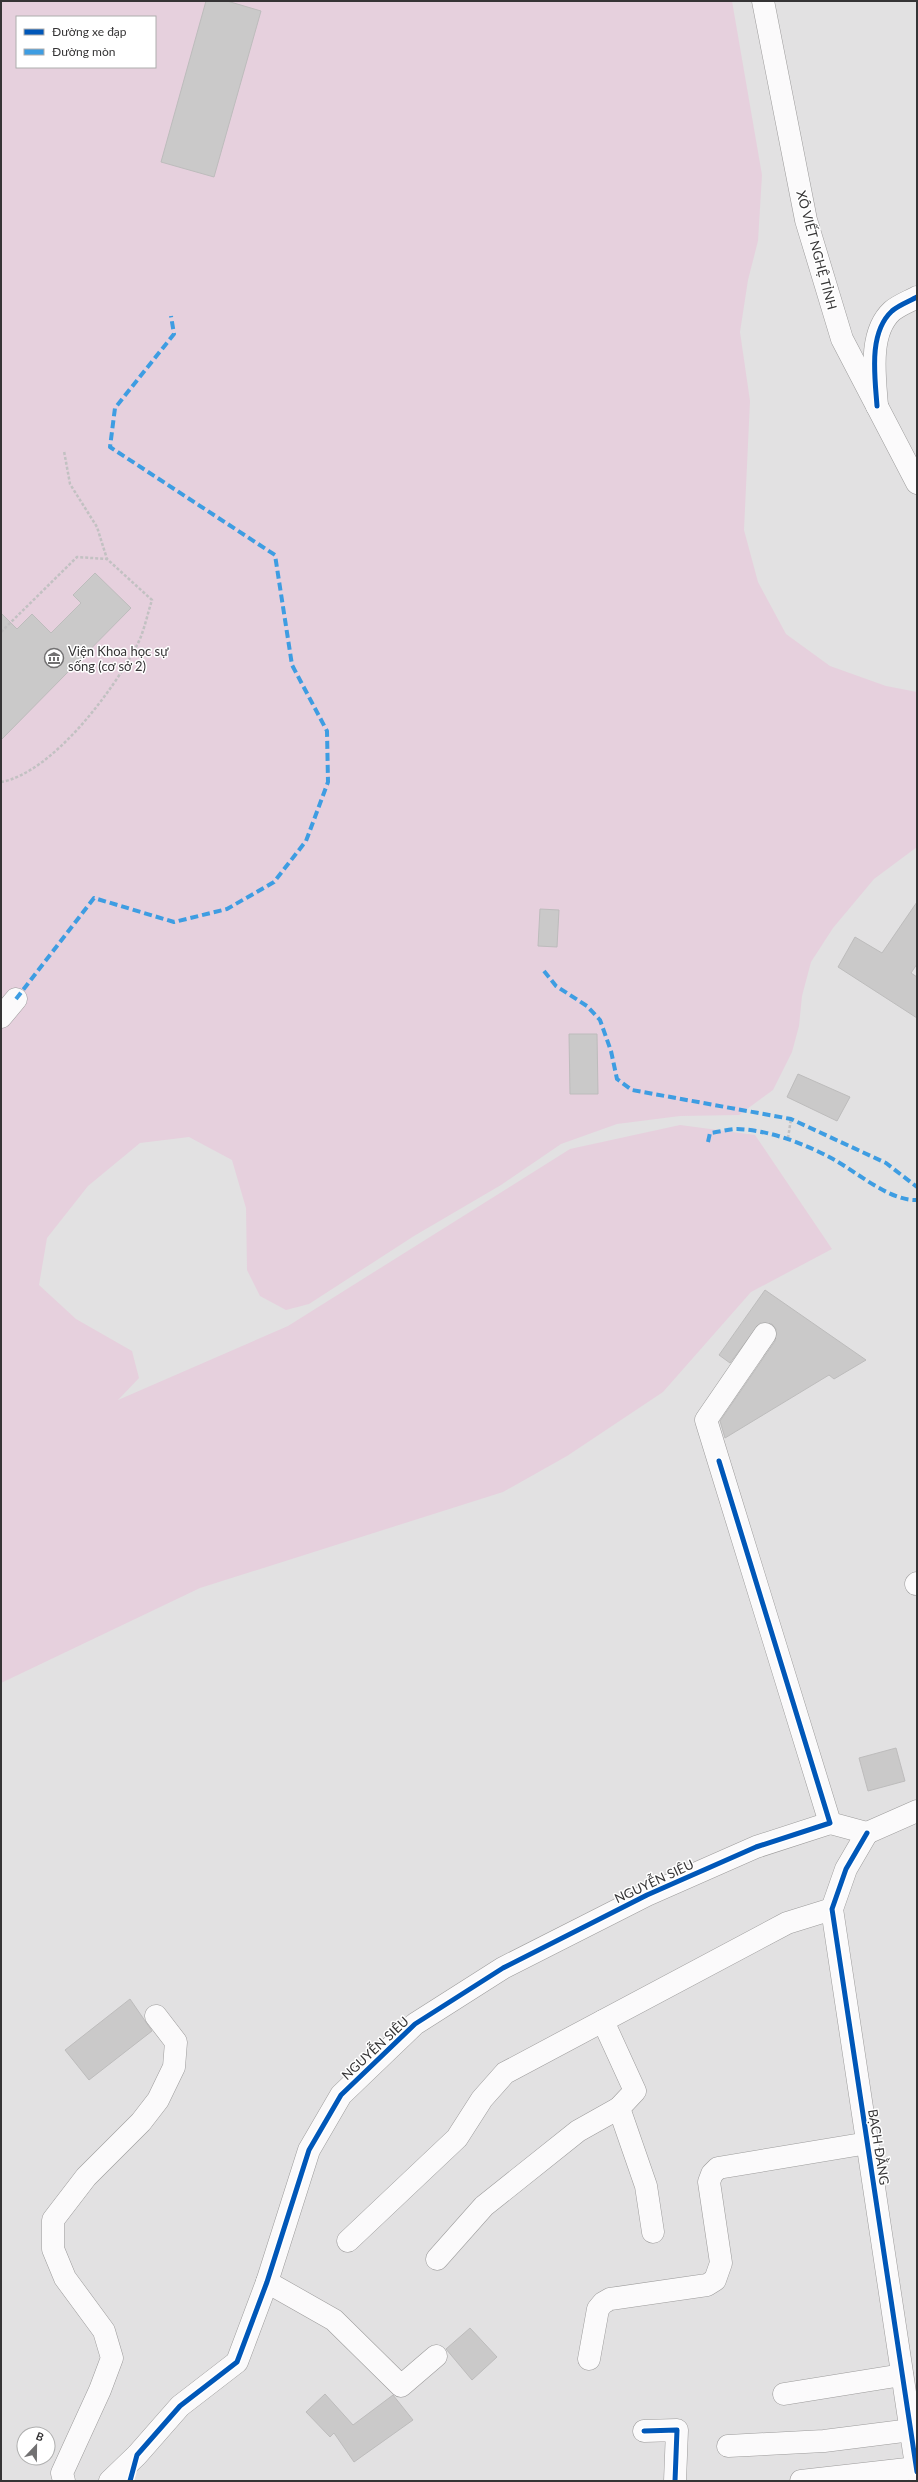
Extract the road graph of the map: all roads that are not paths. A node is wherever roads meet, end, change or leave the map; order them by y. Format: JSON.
{"nodes":[{"id":1,"x":763,"y":1,"type":"edge"},
{"id":2,"x":917,"y":298,"type":"edge"},
{"id":3,"x":877,"y":406,"type":"junction"},
{"id":4,"x":917,"y":484,"type":"edge"},
{"id":5,"x":16,"y":999,"type":"dead end"},
{"id":6,"x":1,"y":1017,"type":"edge"},
{"id":7,"x":766,"y":1334,"type":"dead end"},
{"id":8,"x":917,"y":1810,"type":"edge"},
{"id":9,"x":830,"y":1824,"type":"junction"},
{"id":10,"x":867,"y":1833,"type":"junction"},
{"id":11,"x":832,"y":1909,"type":"junction"},
{"id":12,"x":156,"y":2016,"type":"dead end"},
{"id":13,"x":603,"y":2021,"type":"junction"},
{"id":14,"x":619,"y":2108,"type":"junction"},
{"id":15,"x":868,"y":2143,"type":"junction"},
{"id":16,"x":653,"y":2232,"type":"dead end"},
{"id":17,"x":348,"y":2241,"type":"dead end"},
{"id":18,"x":437,"y":2259,"type":"dead end"},
{"id":19,"x":267,"y":2282,"type":"junction"},
{"id":20,"x":436,"y":2356,"type":"dead end"},
{"id":21,"x":589,"y":2359,"type":"dead end"},
{"id":22,"x":902,"y":2375,"type":"junction"},
{"id":23,"x":784,"y":2394,"type":"dead end"},
{"id":24,"x":911,"y":2430,"type":"junction"},
{"id":25,"x":644,"y":2431,"type":"dead end"},
{"id":26,"x":728,"y":2446,"type":"dead end"},
{"id":27,"x":137,"y":2455,"type":"junction"},
{"id":28,"x":917,"y":2470,"type":"edge"},
{"id":29,"x":64,"y":2481,"type":"edge"},
{"id":30,"x":110,"y":2481,"type":"edge"},
{"id":31,"x":130,"y":2481,"type":"edge"},
{"id":32,"x":675,"y":2481,"type":"edge"},
{"id":33,"x":801,"y":2481,"type":"edge"}],
"edges":[{"from":1,"to":3,"type":"street","name":"XÔ VIẾT NGHỆ TỈNH"},
{"from":2,"to":3,"type":"street"},
{"from":3,"to":4,"type":"street","name":"XÔ VIẾT NGHỆ TỈNH"},
{"from":5,"to":6,"type":"street"},
{"from":7,"to":9,"type":"street"},
{"from":8,"to":10,"type":"street"},
{"from":9,"to":10,"type":"street"},
{"from":9,"to":19,"type":"street","name":"NGUYỄN SIÊU"},
{"from":10,"to":11,"type":"street","name":"BẠCH ĐẰNG"},
{"from":11,"to":13,"type":"street"},
{"from":11,"to":15,"type":"street","name":"BẠCH ĐẰNG"},
{"from":12,"to":29,"type":"street"},
{"from":13,"to":14,"type":"street"},
{"from":13,"to":17,"type":"street"},
{"from":14,"to":16,"type":"street"},
{"from":14,"to":18,"type":"street"},
{"from":15,"to":21,"type":"street"},
{"from":15,"to":22,"type":"street","name":"BẠCH ĐẰNG"},
{"from":19,"to":20,"type":"street"},
{"from":19,"to":27,"type":"street","name":"NGUYỄN SIÊU"},
{"from":22,"to":23,"type":"street"},
{"from":22,"to":24,"type":"street","name":"BẠCH ĐẰNG"},
{"from":24,"to":26,"type":"street"},
{"from":24,"to":28,"type":"street","name":"BẠCH ĐẰNG"},
{"from":25,"to":32,"type":"street"},
{"from":27,"to":30,"type":"street"},
{"from":27,"to":31,"type":"street","name":"NGUYỄN SIÊU"},
{"from":28,"to":33,"type":"street"}]}
